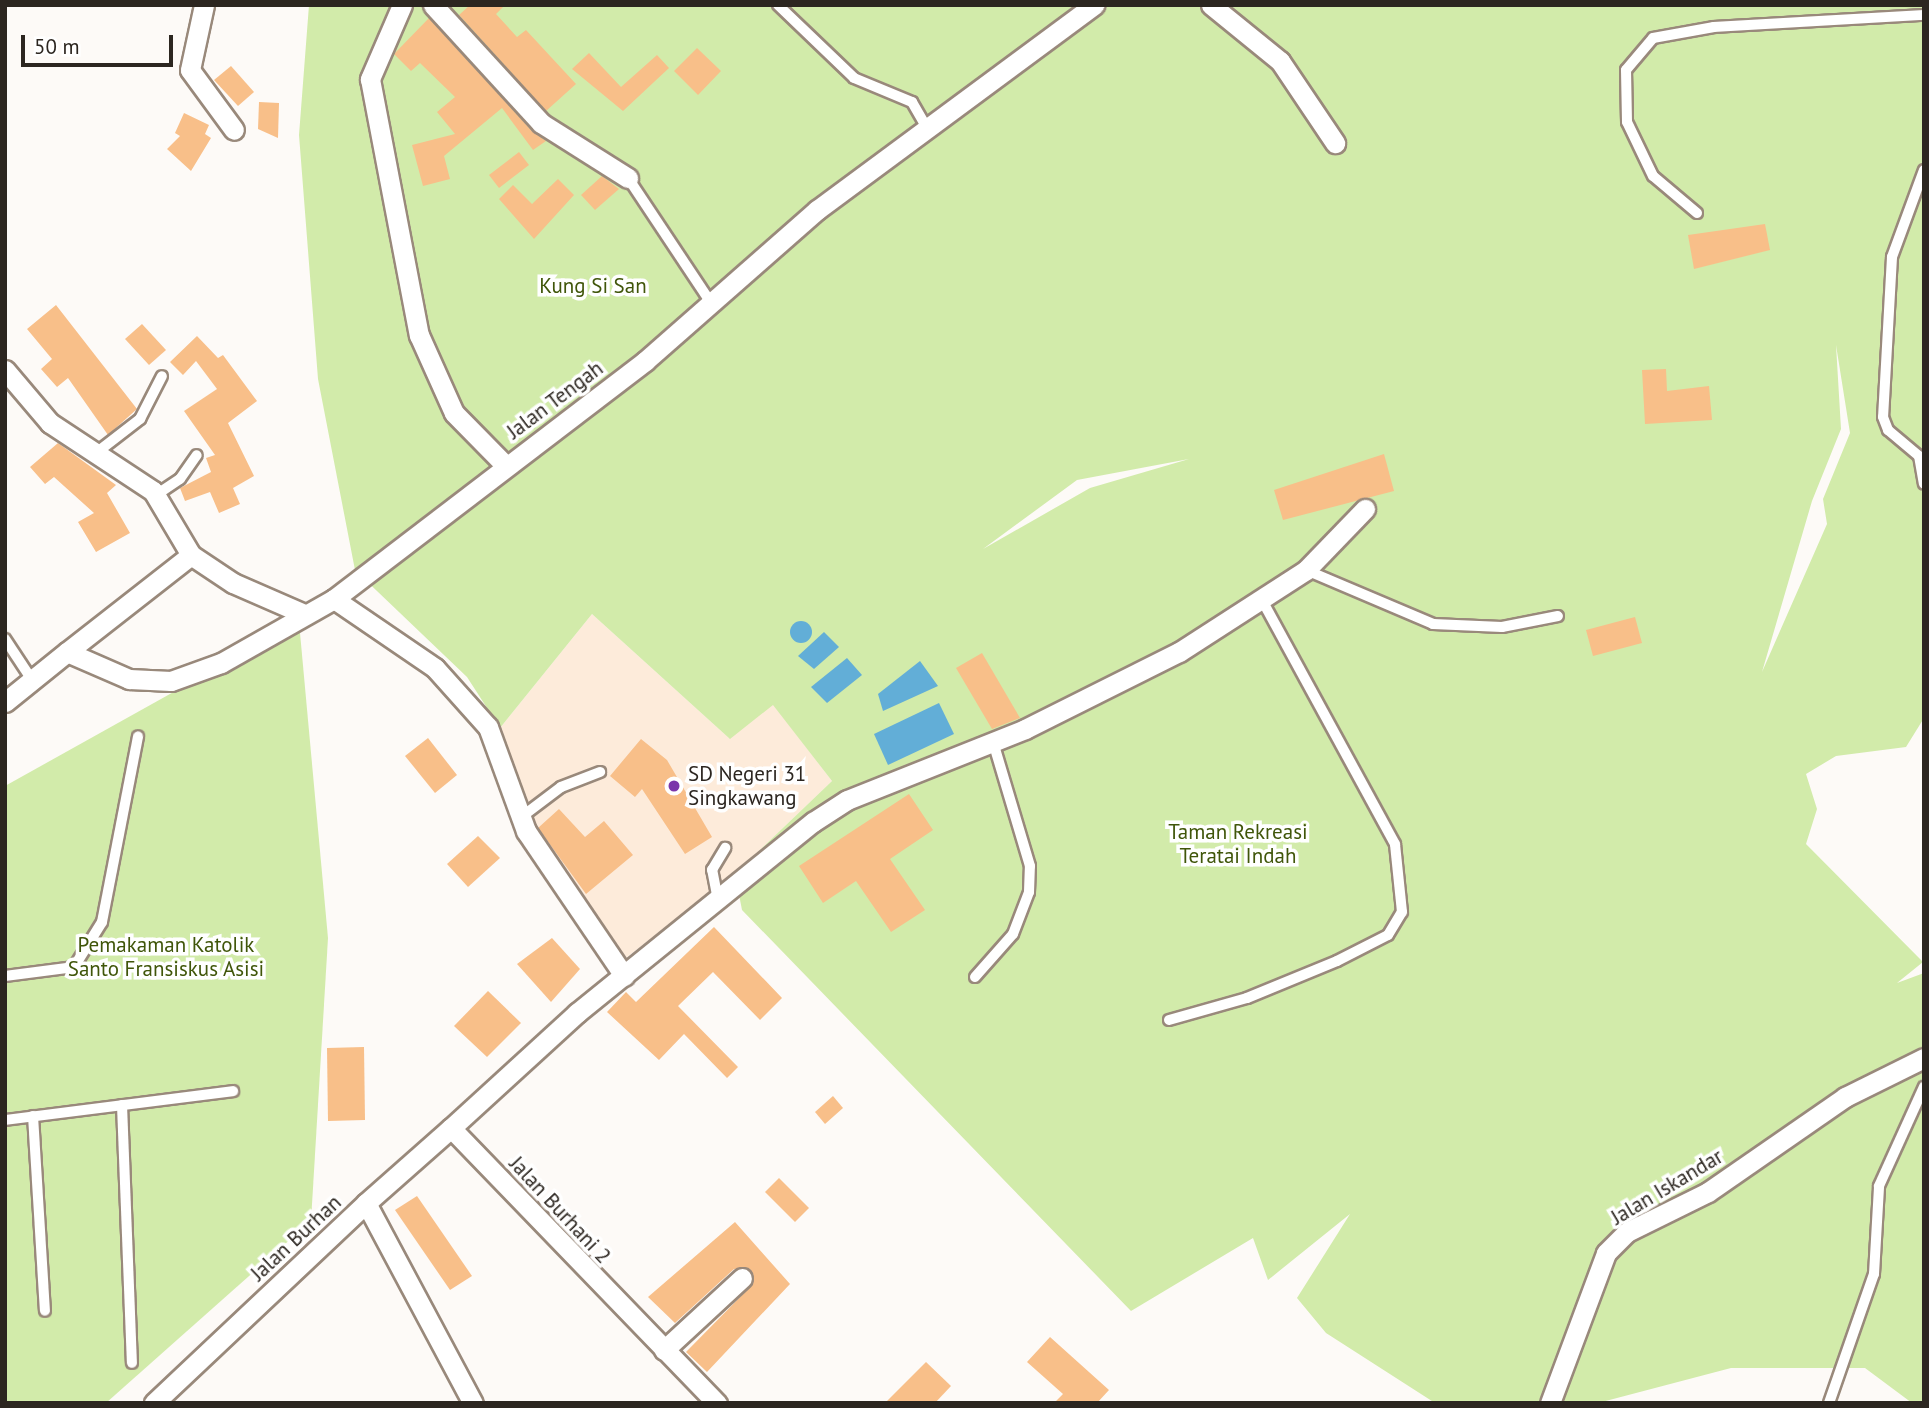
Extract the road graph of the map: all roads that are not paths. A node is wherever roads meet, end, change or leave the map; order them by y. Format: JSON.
{"nodes":[{"id":1,"x":204,"y":5,"type":"edge"},
{"id":2,"x":402,"y":5,"type":"edge"},
{"id":3,"x":433,"y":5,"type":"edge"},
{"id":4,"x":778,"y":5,"type":"edge"},
{"id":5,"x":1094,"y":5,"type":"edge"},
{"id":6,"x":1211,"y":5,"type":"edge"},
{"id":7,"x":1924,"y":15,"type":"edge"},
{"id":8,"x":927,"y":128,"type":"junction"},
{"id":9,"x":234,"y":130,"type":"dead end"},
{"id":10,"x":1335,"y":143,"type":"dead end"},
{"id":11,"x":1924,"y":170,"type":"edge"},
{"id":12,"x":628,"y":178,"type":"joint"},
{"id":13,"x":1697,"y":213,"type":"dead end"},
{"id":14,"x":711,"y":303,"type":"junction"},
{"id":15,"x":5,"y":370,"type":"edge"},
{"id":16,"x":162,"y":376,"type":"dead end"},
{"id":17,"x":96,"y":454,"type":"junction"},
{"id":18,"x":197,"y":456,"type":"dead end"},
{"id":19,"x":506,"y":466,"type":"junction"},
{"id":20,"x":1924,"y":484,"type":"edge"},
{"id":21,"x":156,"y":495,"type":"junction"},
{"id":22,"x":1365,"y":509,"type":"dead end"},
{"id":23,"x":191,"y":555,"type":"junction"},
{"id":24,"x":1306,"y":570,"type":"junction"},
{"id":25,"x":1261,"y":598,"type":"junction"},
{"id":26,"x":334,"y":599,"type":"junction"},
{"id":27,"x":304,"y":614,"type":"junction"},
{"id":28,"x":1558,"y":616,"type":"dead end"},
{"id":29,"x":5,"y":639,"type":"edge"},
{"id":30,"x":66,"y":652,"type":"junction"},
{"id":31,"x":32,"y":680,"type":"junction"},
{"id":32,"x":5,"y":702,"type":"edge"},
{"id":33,"x":138,"y":736,"type":"dead end"},
{"id":34,"x":993,"y":742,"type":"junction"},
{"id":35,"x":600,"y":772,"type":"dead end"},
{"id":36,"x":520,"y":818,"type":"junction"},
{"id":37,"x":725,"y":848,"type":"dead end"},
{"id":38,"x":718,"y":900,"type":"junction"},
{"id":39,"x":5,"y":976,"type":"edge"},
{"id":40,"x":624,"y":976,"type":"junction"},
{"id":41,"x":975,"y":977,"type":"dead end"},
{"id":42,"x":1169,"y":1020,"type":"dead end"},
{"id":43,"x":1924,"y":1058,"type":"edge"},
{"id":44,"x":1924,"y":1087,"type":"edge"},
{"id":45,"x":233,"y":1091,"type":"dead end"},
{"id":46,"x":122,"y":1105,"type":"junction"},
{"id":47,"x":33,"y":1116,"type":"junction"},
{"id":48,"x":5,"y":1119,"type":"edge"},
{"id":49,"x":451,"y":1128,"type":"junction"},
{"id":50,"x":366,"y":1203,"type":"junction"},
{"id":51,"x":741,"y":1278,"type":"dead end"},
{"id":52,"x":45,"y":1311,"type":"dead end"},
{"id":53,"x":664,"y":1350,"type":"junction"},
{"id":54,"x":132,"y":1363,"type":"dead end"},
{"id":55,"x":154,"y":1403,"type":"edge"},
{"id":56,"x":473,"y":1403,"type":"edge"},
{"id":57,"x":717,"y":1403,"type":"edge"},
{"id":58,"x":1550,"y":1403,"type":"edge"},
{"id":59,"x":1829,"y":1403,"type":"edge"}],
"edges":[{"from":1,"to":9,"type":"street"},
{"from":2,"to":19,"type":"street"},
{"from":3,"to":12,"type":"street"},
{"from":4,"to":8,"type":"lane"},
{"from":5,"to":8,"type":"street","name":"Jalan Tengah"},
{"from":6,"to":10,"type":"street"},
{"from":7,"to":13,"type":"lane"},
{"from":8,"to":14,"type":"street","name":"Jalan Tengah"},
{"from":11,"to":20,"type":"lane"},
{"from":12,"to":14,"type":"lane"},
{"from":14,"to":19,"type":"street","name":"Jalan Tengah"},
{"from":15,"to":17,"type":"street"},
{"from":16,"to":17,"type":"lane"},
{"from":17,"to":21,"type":"street"},
{"from":18,"to":21,"type":"lane"},
{"from":19,"to":26,"type":"street","name":"Jalan Tengah"},
{"from":21,"to":23,"type":"street"},
{"from":22,"to":24,"type":"street"},
{"from":23,"to":27,"type":"street"},
{"from":23,"to":30,"type":"street"},
{"from":24,"to":25,"type":"street"},
{"from":24,"to":28,"type":"lane"},
{"from":25,"to":34,"type":"street"},
{"from":25,"to":42,"type":"lane"},
{"from":26,"to":27,"type":"street","name":"Jalan Tengah"},
{"from":26,"to":36,"type":"street"},
{"from":27,"to":30,"type":"street","name":"Jalan Tengah"},
{"from":29,"to":31,"type":"lane"},
{"from":30,"to":31,"type":"street"},
{"from":31,"to":32,"type":"street"},
{"from":33,"to":39,"type":"lane"},
{"from":34,"to":38,"type":"street"},
{"from":34,"to":41,"type":"lane"},
{"from":35,"to":36,"type":"lane"},
{"from":36,"to":40,"type":"street"},
{"from":37,"to":38,"type":"lane"},
{"from":38,"to":40,"type":"street"},
{"from":40,"to":49,"type":"street"},
{"from":43,"to":58,"type":"street","name":"Jalan Iskandar"},
{"from":44,"to":59,"type":"lane"},
{"from":45,"to":46,"type":"lane"},
{"from":46,"to":47,"type":"lane"},
{"from":46,"to":54,"type":"lane"},
{"from":47,"to":48,"type":"lane"},
{"from":47,"to":52,"type":"lane"},
{"from":49,"to":50,"type":"street"},
{"from":49,"to":53,"type":"street","name":"Jalan Burhani 2"},
{"from":50,"to":55,"type":"street","name":"Jalan Burhan"},
{"from":50,"to":56,"type":"street","name":"Jalan Burhan"},
{"from":51,"to":53,"type":"street"},
{"from":53,"to":57,"type":"street","name":"Jalan Burhani 2"}]}
